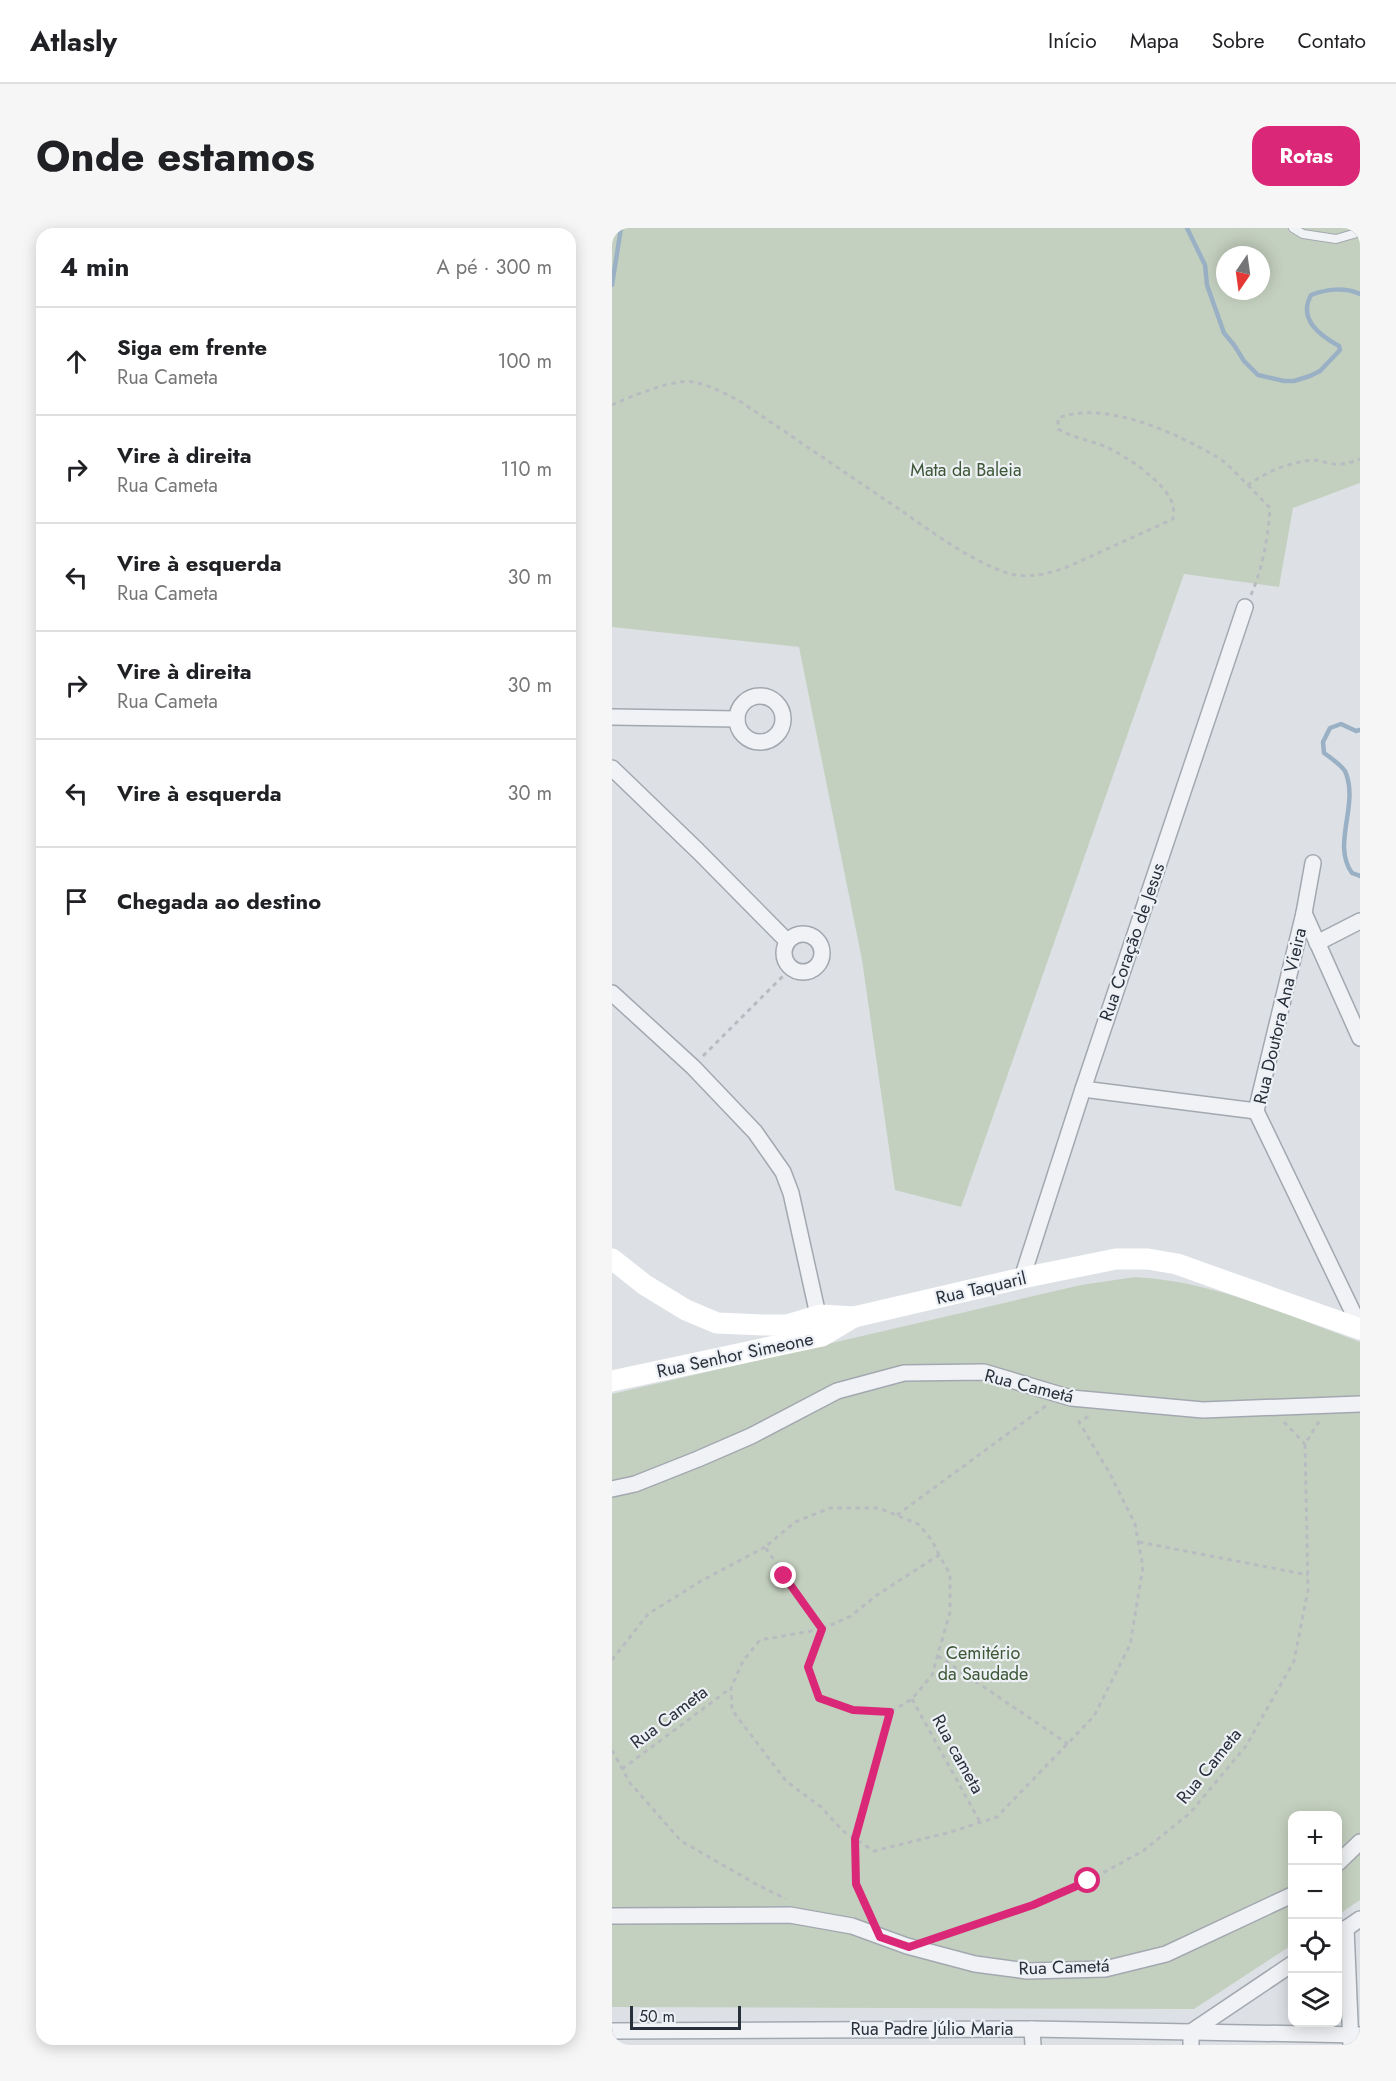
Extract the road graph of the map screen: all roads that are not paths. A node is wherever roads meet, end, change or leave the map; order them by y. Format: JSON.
{"nodes":[{"id":1,"x":1293,"y":228,"type":"edge"},
{"id":2,"x":1360,"y":232,"type":"edge"},
{"id":3,"x":1245,"y":607,"type":"road end"},
{"id":4,"x":612,"y":717,"type":"edge"},
{"id":5,"x":737,"y":719,"type":"dead end"},
{"id":6,"x":612,"y":768,"type":"edge"},
{"id":7,"x":1313,"y":863,"type":"dead end"},
{"id":8,"x":1304,"y":913,"type":"junction"},
{"id":9,"x":1360,"y":921,"type":"edge"},
{"id":10,"x":788,"y":941,"type":"junction"},
{"id":11,"x":1317,"y":943,"type":"junction"},
{"id":12,"x":612,"y":993,"type":"edge"},
{"id":13,"x":1360,"y":1038,"type":"edge"},
{"id":14,"x":1083,"y":1089,"type":"junction"},
{"id":15,"x":1256,"y":1111,"type":"junction"},
{"id":16,"x":612,"y":1259,"type":"edge"},
{"id":17,"x":1022,"y":1278,"type":"junction"},
{"id":18,"x":821,"y":1326,"type":"junction"},
{"id":19,"x":1360,"y":1328,"type":"edge"},
{"id":20,"x":612,"y":1381,"type":"edge"},
{"id":21,"x":1360,"y":1404,"type":"edge"},
{"id":22,"x":612,"y":1489,"type":"edge"},
{"id":23,"x":1360,"y":1842,"type":"edge"},
{"id":24,"x":1342,"y":1859,"type":"edge"},
{"id":25,"x":1288,"y":1897,"type":"edge"},
{"id":26,"x":612,"y":1916,"type":"edge"},
{"id":27,"x":1360,"y":1918,"type":"edge"},
{"id":28,"x":1342,"y":1931,"type":"edge"},
{"id":29,"x":1288,"y":1968,"type":"edge"},
{"id":30,"x":818,"y":2029,"type":"junction"},
{"id":31,"x":1032,"y":2029,"type":"junction"},
{"id":32,"x":612,"y":2031,"type":"edge"},
{"id":33,"x":1354,"y":2038,"type":"edge"},
{"id":34,"x":1191,"y":2039,"type":"edge"},
{"id":35,"x":818,"y":2045,"type":"edge"},
{"id":36,"x":1033,"y":2045,"type":"edge"}],
"edges":[{"from":1,"to":2,"type":"lane"},
{"from":3,"to":14,"type":"street","name":"Rua Coração de Jesus"},
{"from":4,"to":5,"type":"street"},
{"from":6,"to":10,"type":"street"},
{"from":7,"to":8,"type":"street","name":"Rua Doutora Ana Vieira"},
{"from":8,"to":11,"type":"street"},
{"from":8,"to":15,"type":"street","name":"Rua Doutora Ana Vieira"},
{"from":9,"to":11,"type":"street"},
{"from":10,"to":10,"type":"street"},
{"from":11,"to":13,"type":"street"},
{"from":12,"to":18,"type":"street"},
{"from":14,"to":15,"type":"street"},
{"from":14,"to":17,"type":"street","name":"Rua Coração de Jesus"},
{"from":15,"to":19,"type":"street","name":"Rua Doutora Ana Vieira"},
{"from":16,"to":18,"type":"street","name":"Rua Taquaril"},
{"from":17,"to":18,"type":"street","name":"Rua Taquaril"},
{"from":17,"to":19,"type":"street","name":"Rua Taquaril"},
{"from":18,"to":20,"type":"street","name":"Rua Senhor Simeone"},
{"from":21,"to":22,"type":"street","name":"Rua Cametá"},
{"from":23,"to":24,"type":"street"},
{"from":25,"to":26,"type":"street","name":"Rua Cametá"},
{"from":27,"to":28,"type":"street"},
{"from":28,"to":33,"type":"street"},
{"from":29,"to":34,"type":"street"},
{"from":30,"to":31,"type":"street","name":"Rua Padre Júlio Maria"},
{"from":30,"to":32,"type":"street","name":"Rua Padre Júlio Maria"},
{"from":30,"to":35,"type":"street"},
{"from":31,"to":34,"type":"street","name":"Rua Padre Júlio Maria"},
{"from":31,"to":36,"type":"street"},
{"from":33,"to":34,"type":"street","name":"Rua Padre Júlio Maria"}]}
